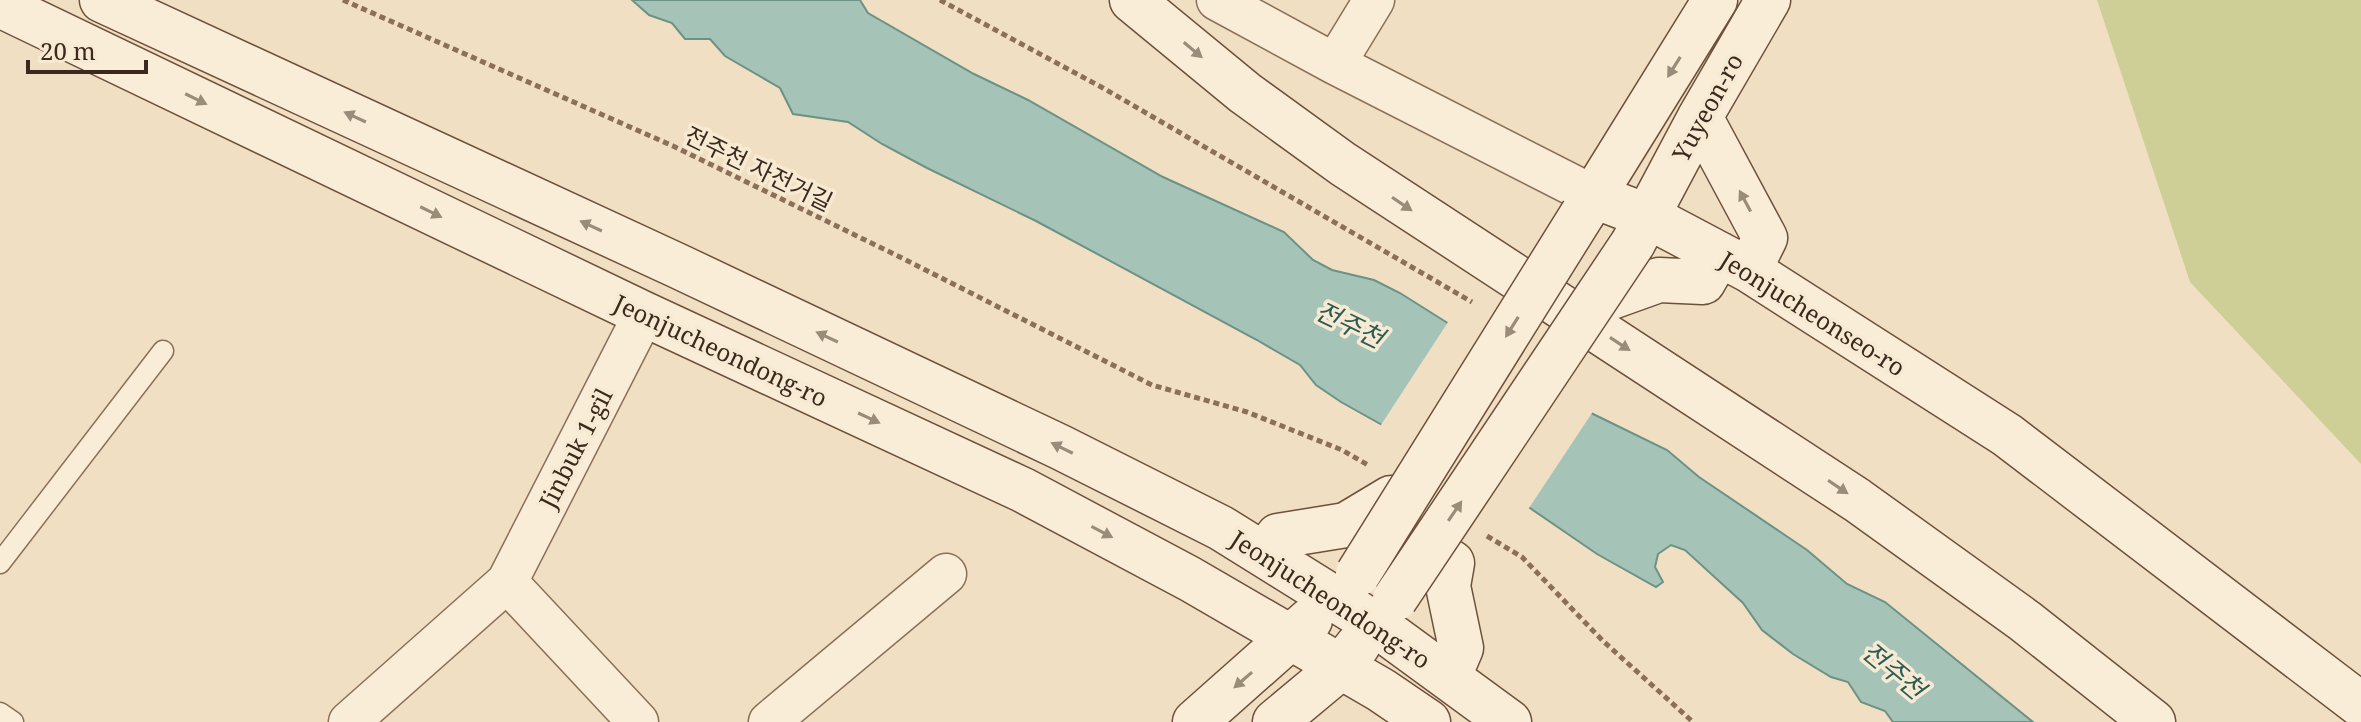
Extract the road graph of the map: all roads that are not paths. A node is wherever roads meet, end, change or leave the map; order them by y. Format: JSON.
{"nodes":[{"id":1,"x":102,"y":0,"type":"edge"},
{"id":2,"x":1132,"y":0,"type":"edge"},
{"id":3,"x":1217,"y":0,"type":"edge"},
{"id":4,"x":1374,"y":0,"type":"edge"},
{"id":5,"x":1715,"y":0,"type":"edge"},
{"id":6,"x":1768,"y":0,"type":"edge"},
{"id":7,"x":0,"y":5,"type":"edge"},
{"id":8,"x":1335,"y":64,"type":"junction"},
{"id":9,"x":1700,"y":117,"type":"junction"},
{"id":10,"x":1588,"y":205,"type":"junction"},
{"id":11,"x":1641,"y":230,"type":"junction"},
{"id":12,"x":1723,"y":269,"type":"junction"},
{"id":13,"x":1592,"y":304,"type":"junction"},
{"id":14,"x":644,"y":314,"type":"junction"},
{"id":15,"x":163,"y":351,"type":"dead end"},
{"id":16,"x":1400,"y":506,"type":"junction"},
{"id":17,"x":1283,"y":544,"type":"junction"},
{"id":18,"x":1429,"y":548,"type":"junction"},
{"id":19,"x":0,"y":563,"type":"edge"},
{"id":20,"x":946,"y":574,"type":"dead end"},
{"id":21,"x":507,"y":582,"type":"junction"},
{"id":22,"x":1346,"y":586,"type":"junction"},
{"id":23,"x":1385,"y":611,"type":"junction"},
{"id":24,"x":1291,"y":638,"type":"junction"},
{"id":25,"x":1455,"y":662,"type":"junction"},
{"id":26,"x":1341,"y":667,"type":"junction"},
{"id":27,"x":2361,"y":705,"type":"edge"},
{"id":28,"x":0,"y":713,"type":"edge"},
{"id":29,"x":13,"y":722,"type":"edge"},
{"id":30,"x":349,"y":722,"type":"edge"},
{"id":31,"x":638,"y":722,"type":"edge"},
{"id":32,"x":769,"y":722,"type":"edge"},
{"id":33,"x":1195,"y":722,"type":"edge"},
{"id":34,"x":1275,"y":722,"type":"edge"},
{"id":35,"x":1428,"y":722,"type":"edge"},
{"id":36,"x":1509,"y":722,"type":"edge"},
{"id":37,"x":2153,"y":722,"type":"edge"}],
"edges":[{"from":17,"to":1,"type":"street","name":"Jeonjucheondong-ro","one_way":true},
{"from":2,"to":37,"type":"street","one_way":true},
{"from":3,"to":8,"type":"street","name":"Jeonjucheonseo-ro"},
{"from":4,"to":8,"type":"street"},
{"from":5,"to":10,"type":"street","name":"Yuyeon-ro","one_way":true},
{"from":6,"to":9,"type":"street","name":"Yuyeon-ro"},
{"from":7,"to":14,"type":"street","name":"Jeonjucheondong-ro","one_way":true},
{"from":8,"to":10,"type":"street","name":"Jeonjucheonseo-ro"},
{"from":9,"to":11,"type":"street","name":"Yuyeon-ro"},
{"from":12,"to":9,"type":"street","one_way":true},
{"from":10,"to":11,"type":"street","name":"Jeonjucheonseo-ro"},
{"from":10,"to":16,"type":"street","name":"Yuyeon-ro","one_way":true,"bridge":true},
{"from":11,"to":12,"type":"street","name":"Jeonjucheonseo-ro"},
{"from":11,"to":13,"type":"street","name":"Yuyeon-ro","bridge":true},
{"from":12,"to":13,"type":"street"},
{"from":12,"to":27,"type":"street","name":"Jeonjucheonseo-ro"},
{"from":18,"to":13,"type":"street","name":"Yuyeon-ro","one_way":true,"bridge":true},
{"from":14,"to":21,"type":"street","name":"Jinbuk 1-gil"},
{"from":14,"to":24,"type":"street","name":"Jeonjucheondong-ro","one_way":true},
{"from":15,"to":19,"type":"lane"},
{"from":16,"to":17,"type":"street"},
{"from":16,"to":22,"type":"street","name":"Yuyeon-ro","bridge":true},
{"from":17,"to":22,"type":"street","name":"Jeonjucheondong-ro"},
{"from":18,"to":23,"type":"street","name":"Yuyeon-ro","bridge":true},
{"from":18,"to":25,"type":"street"},
{"from":20,"to":32,"type":"street"},
{"from":21,"to":30,"type":"street","name":"Jinbuk 1-gil"},
{"from":21,"to":31,"type":"street"},
{"from":22,"to":23,"type":"street","name":"Jeonjucheondong-ro"},
{"from":22,"to":24,"type":"street","name":"Yuyeon-ro"},
{"from":23,"to":25,"type":"street","name":"Jeonjucheondong-ro"},
{"from":23,"to":26,"type":"street","name":"Yuyeon-ro"},
{"from":24,"to":26,"type":"street","name":"Jeonjucheondong-ro"},
{"from":24,"to":33,"type":"street","name":"Yuyeon-ro","one_way":true},
{"from":25,"to":36,"type":"street","name":"Jeonjucheondong-ro"},
{"from":26,"to":34,"type":"street","name":"Yuyeon-ro"},
{"from":26,"to":35,"type":"street","name":"Jeonjucheondong-ro"},
{"from":28,"to":29,"type":"lane"}]}
